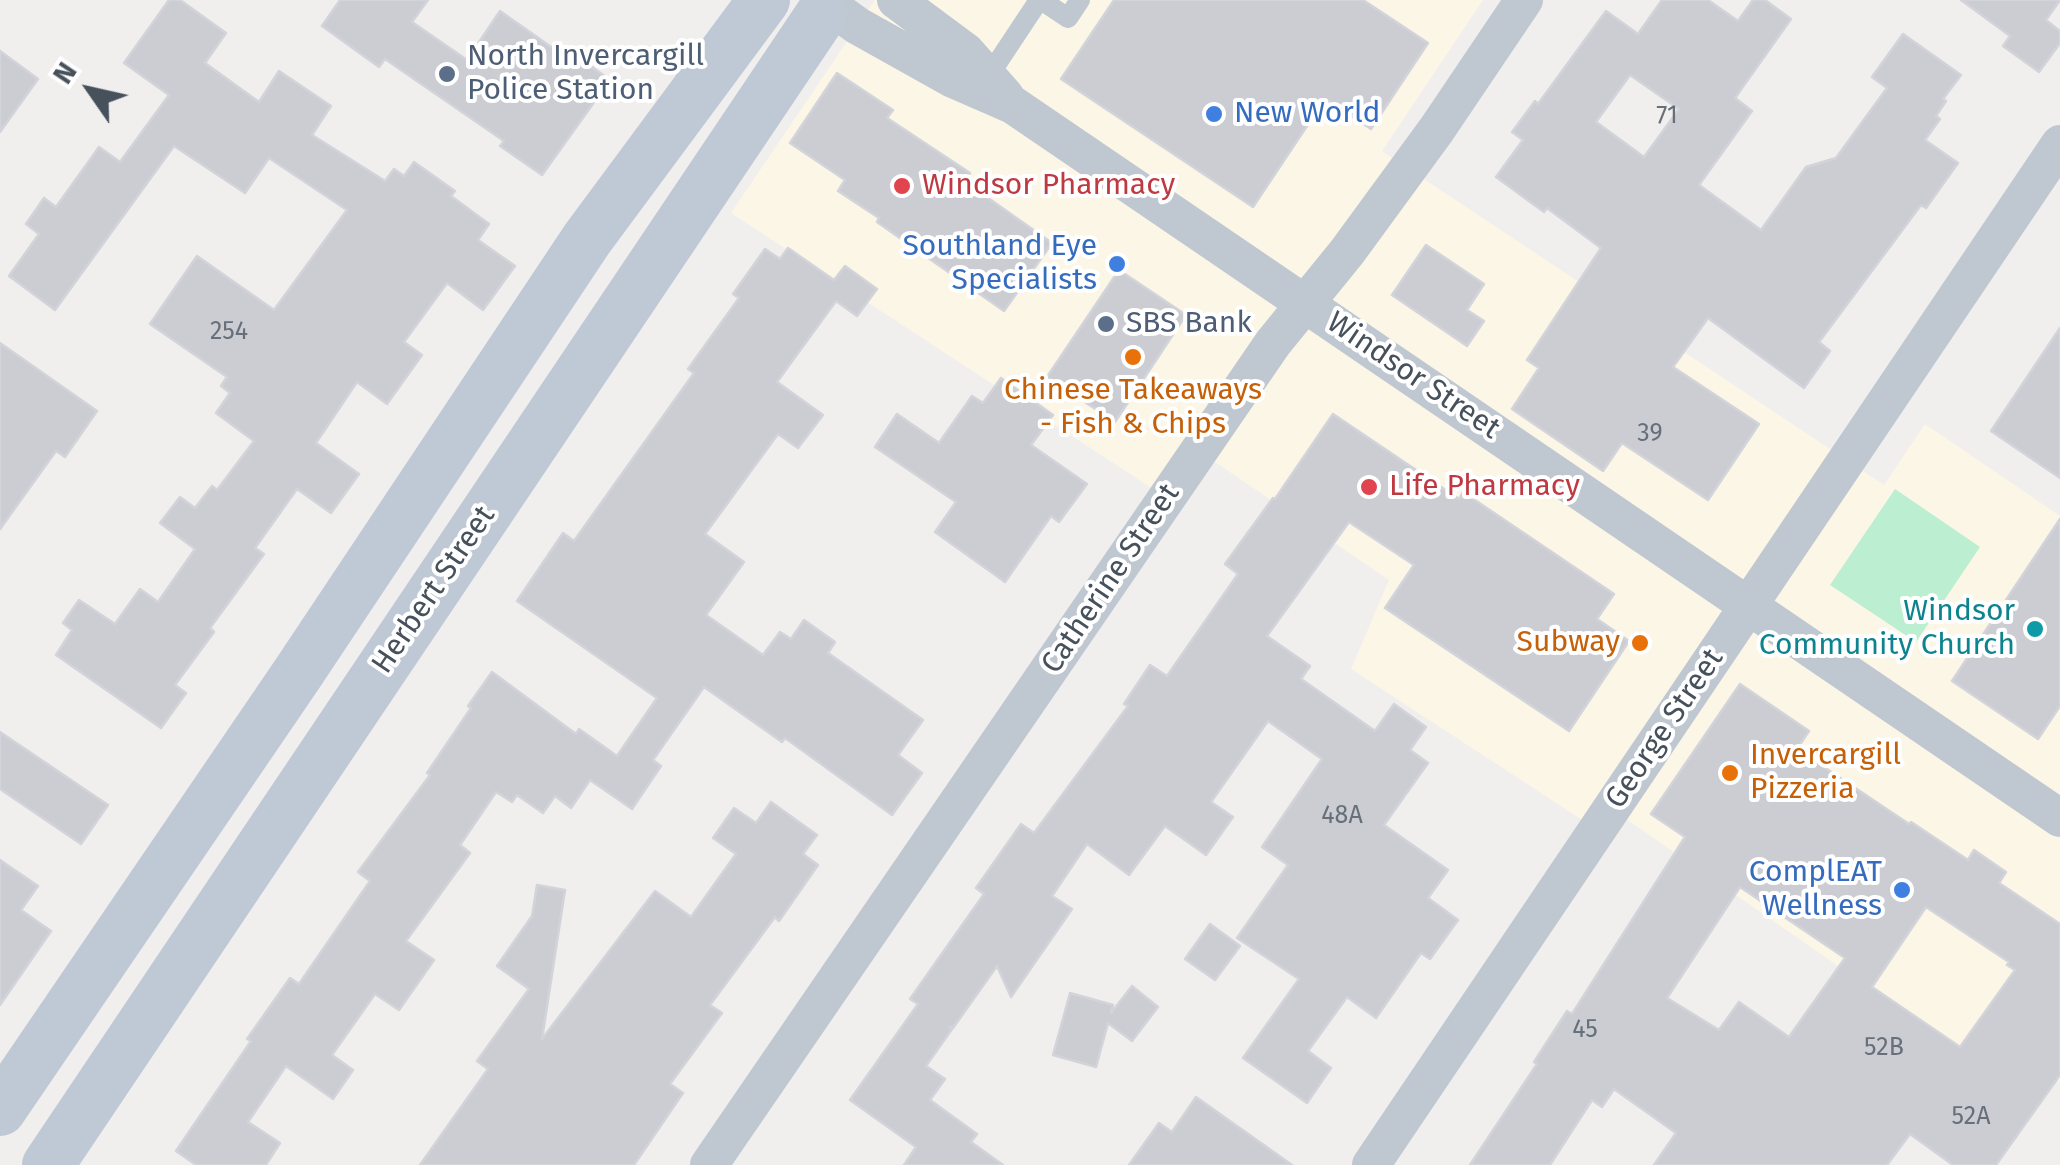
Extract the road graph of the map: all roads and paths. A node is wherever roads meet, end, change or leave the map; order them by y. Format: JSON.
{"nodes":[{"id":1,"x":764,"y":0,"type":"edge"},
{"id":2,"x":896,"y":0,"type":"edge"},
{"id":3,"x":1040,"y":0,"type":"edge"},
{"id":4,"x":1080,"y":0,"type":"edge"},
{"id":5,"x":1524,"y":0,"type":"edge"},
{"id":6,"x":819,"y":6,"type":"edge"},
{"id":7,"x":988,"y":77,"type":"junction"},
{"id":8,"x":1013,"y":105,"type":"junction"},
{"id":9,"x":2060,"y":144,"type":"edge"},
{"id":10,"x":1305,"y":302,"type":"junction"},
{"id":11,"x":1748,"y":605,"type":"junction"},
{"id":12,"x":298,"y":673,"type":"junction"},
{"id":13,"x":352,"y":710,"type":"junction"},
{"id":14,"x":2060,"y":818,"type":"edge"},
{"id":15,"x":0,"y":1110,"type":"edge"},
{"id":16,"x":48,"y":1165,"type":"edge"},
{"id":17,"x":709,"y":1165,"type":"edge"},
{"id":18,"x":1371,"y":1165,"type":"edge"}],
"edges":[{"from":1,"to":12,"type":"street"},
{"from":2,"to":7,"type":"street","name":"Windsor Street"},
{"from":3,"to":4,"type":"lane"},
{"from":3,"to":7,"type":"lane"},
{"from":5,"to":10,"type":"street","name":"Catherine Street"},
{"from":6,"to":8,"type":"street","name":"Windsor Street"},
{"from":6,"to":13,"type":"street","name":"Herbert Street"},
{"from":7,"to":8,"type":"street","name":"Windsor Street"},
{"from":8,"to":10,"type":"street","name":"Windsor Street"},
{"from":9,"to":11,"type":"street","name":"George Street"},
{"from":10,"to":11,"type":"street","name":"Windsor Street"},
{"from":10,"to":17,"type":"street","name":"Catherine Street"},
{"from":11,"to":14,"type":"street","name":"Windsor Street"},
{"from":11,"to":18,"type":"street","name":"George Street"},
{"from":12,"to":13,"type":"street"},
{"from":12,"to":15,"type":"street"},
{"from":13,"to":16,"type":"street","name":"Herbert Street"}]}
